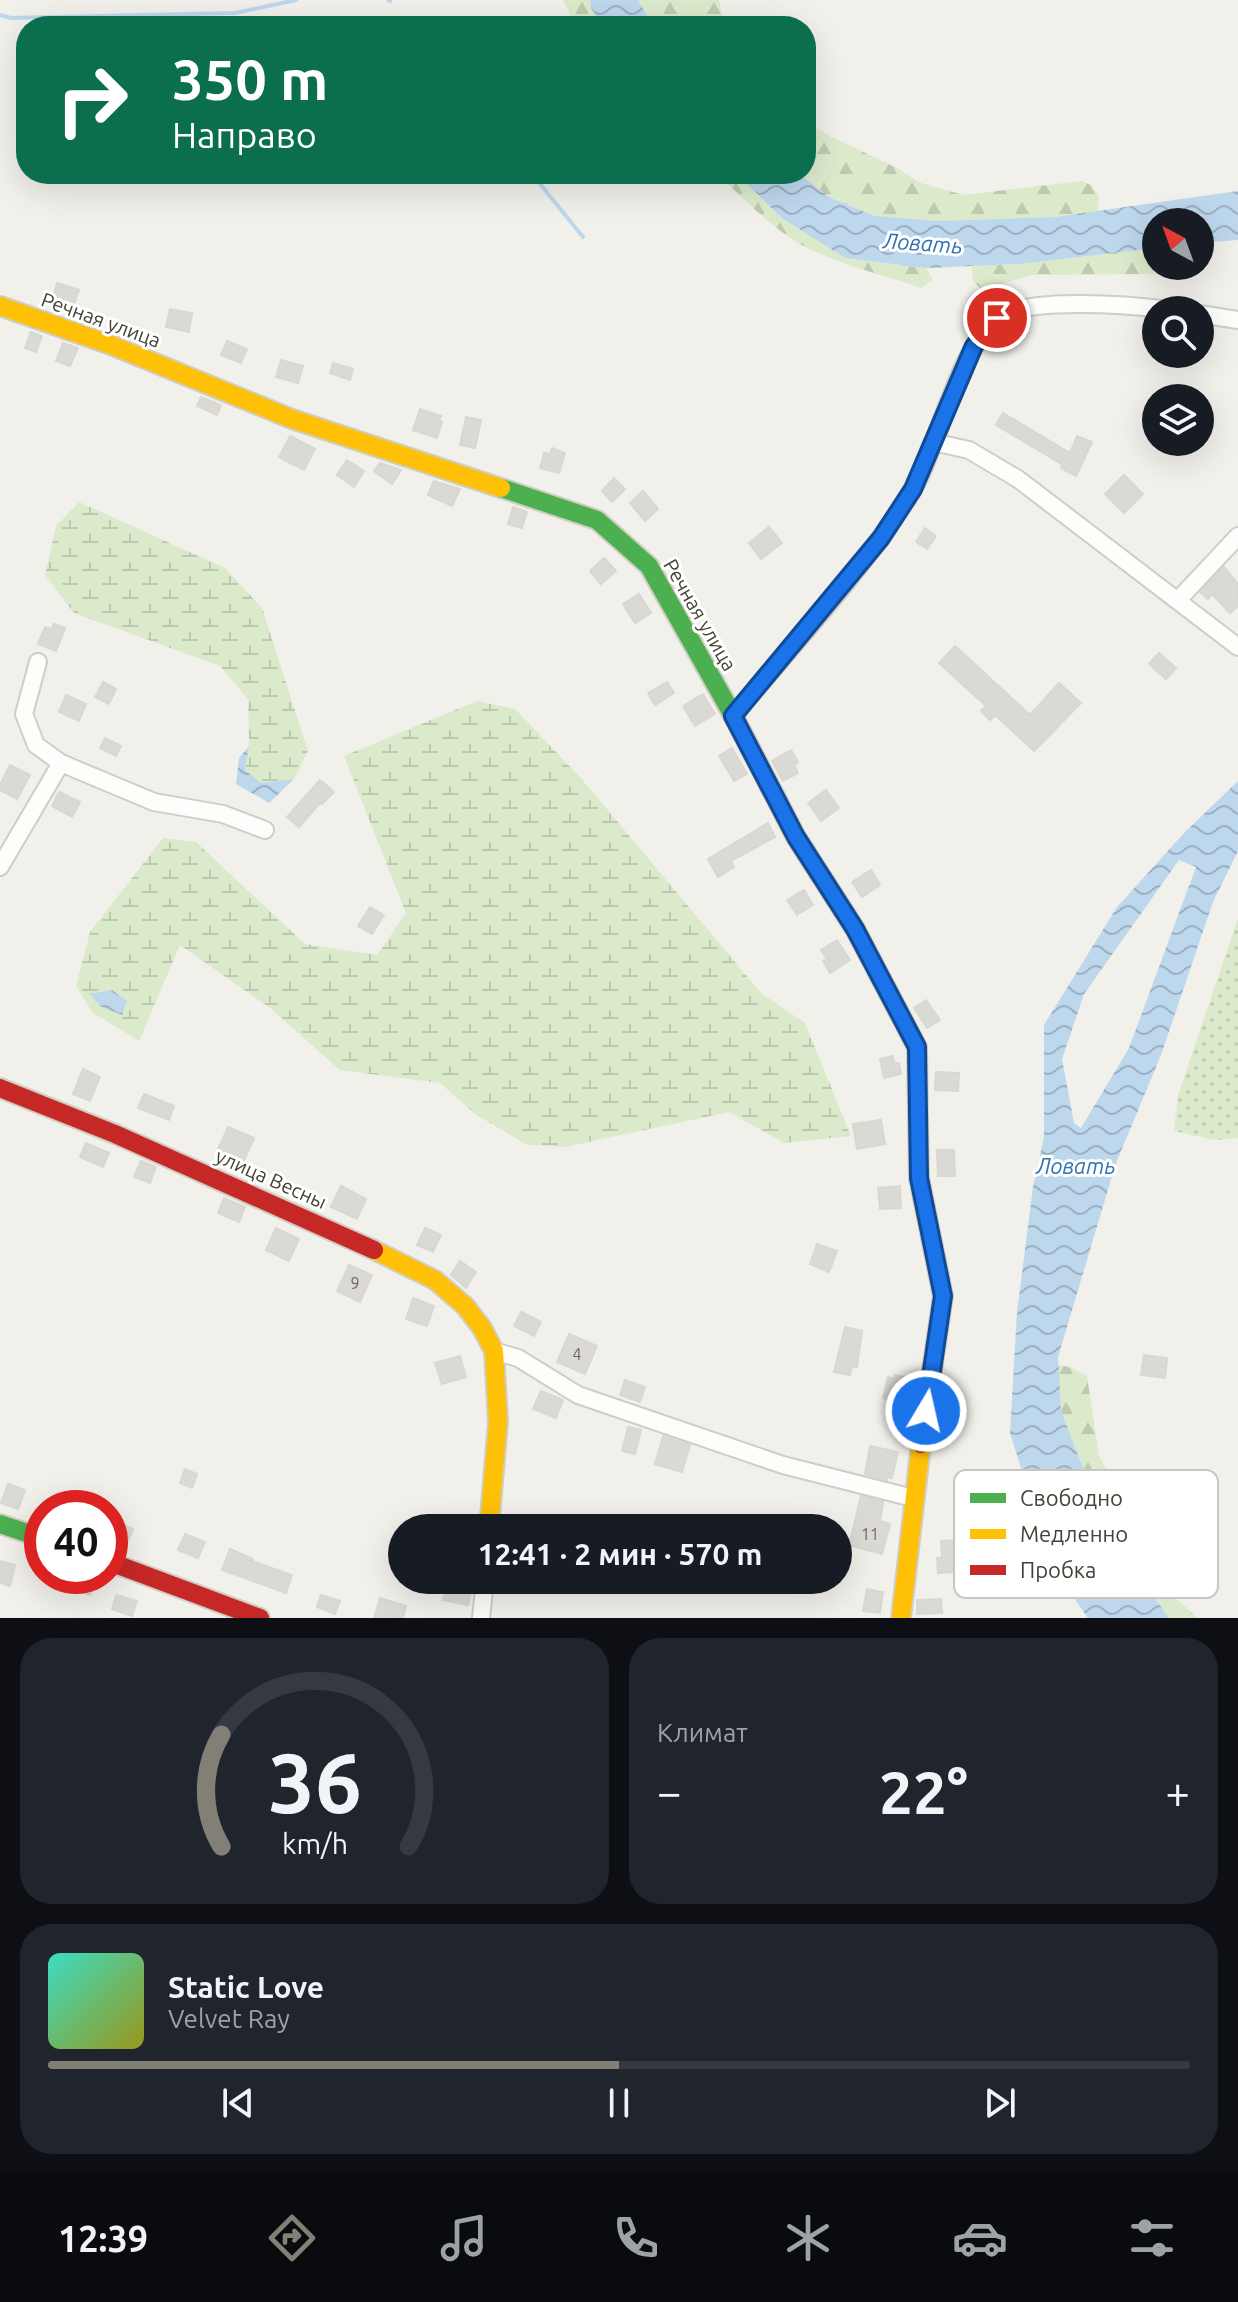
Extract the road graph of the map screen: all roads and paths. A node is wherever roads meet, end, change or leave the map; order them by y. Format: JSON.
{"nodes":[{"id":1,"x":0,"y":306,"type":"edge"},
{"id":2,"x":1142,"y":306,"type":"edge"},
{"id":3,"x":1214,"y":316,"type":"edge"},
{"id":4,"x":1238,"y":320,"type":"edge"},
{"id":5,"x":933,"y":442,"type":"junction"},
{"id":6,"x":1238,"y":536,"type":"edge"},
{"id":7,"x":1178,"y":600,"type":"junction"},
{"id":8,"x":1238,"y":647,"type":"edge"},
{"id":9,"x":38,"y":662,"type":"dead end"},
{"id":10,"x":733,"y":716,"type":"junction"},
{"id":11,"x":61,"y":763,"type":"junction"},
{"id":12,"x":265,"y":830,"type":"dead end"},
{"id":13,"x":0,"y":867,"type":"edge"},
{"id":14,"x":0,"y":1088,"type":"edge"},
{"id":15,"x":494,"y":1351,"type":"junction"},
{"id":16,"x":913,"y":1498,"type":"junction"},
{"id":17,"x":490,"y":1514,"type":"edge"},
{"id":18,"x":0,"y":1524,"type":"edge"},
{"id":19,"x":24,"y":1532,"type":"edge"},
{"id":20,"x":128,"y":1569,"type":"edge"},
{"id":21,"x":484,"y":1594,"type":"edge"},
{"id":22,"x":260,"y":1618,"type":"edge"},
{"id":23,"x":481,"y":1618,"type":"edge"},
{"id":24,"x":901,"y":1618,"type":"edge"}],
"edges":[{"from":1,"to":10,"type":"street","name":"Речная улица"},
{"from":2,"to":5,"type":"street"},
{"from":3,"to":4,"type":"street"},
{"from":5,"to":7,"type":"street"},
{"from":5,"to":10,"type":"street"},
{"from":6,"to":7,"type":"street"},
{"from":7,"to":8,"type":"street"},
{"from":9,"to":11,"type":"street"},
{"from":10,"to":16,"type":"street","name":"Речная улица"},
{"from":11,"to":12,"type":"street"},
{"from":11,"to":13,"type":"street"},
{"from":14,"to":15,"type":"street","name":"улица Весны"},
{"from":15,"to":16,"type":"street"},
{"from":15,"to":17,"type":"street","name":"улица Весны"},
{"from":16,"to":24,"type":"street","name":"Речная улица"},
{"from":18,"to":19,"type":"street"},
{"from":20,"to":22,"type":"street"},
{"from":21,"to":23,"type":"street"}]}
